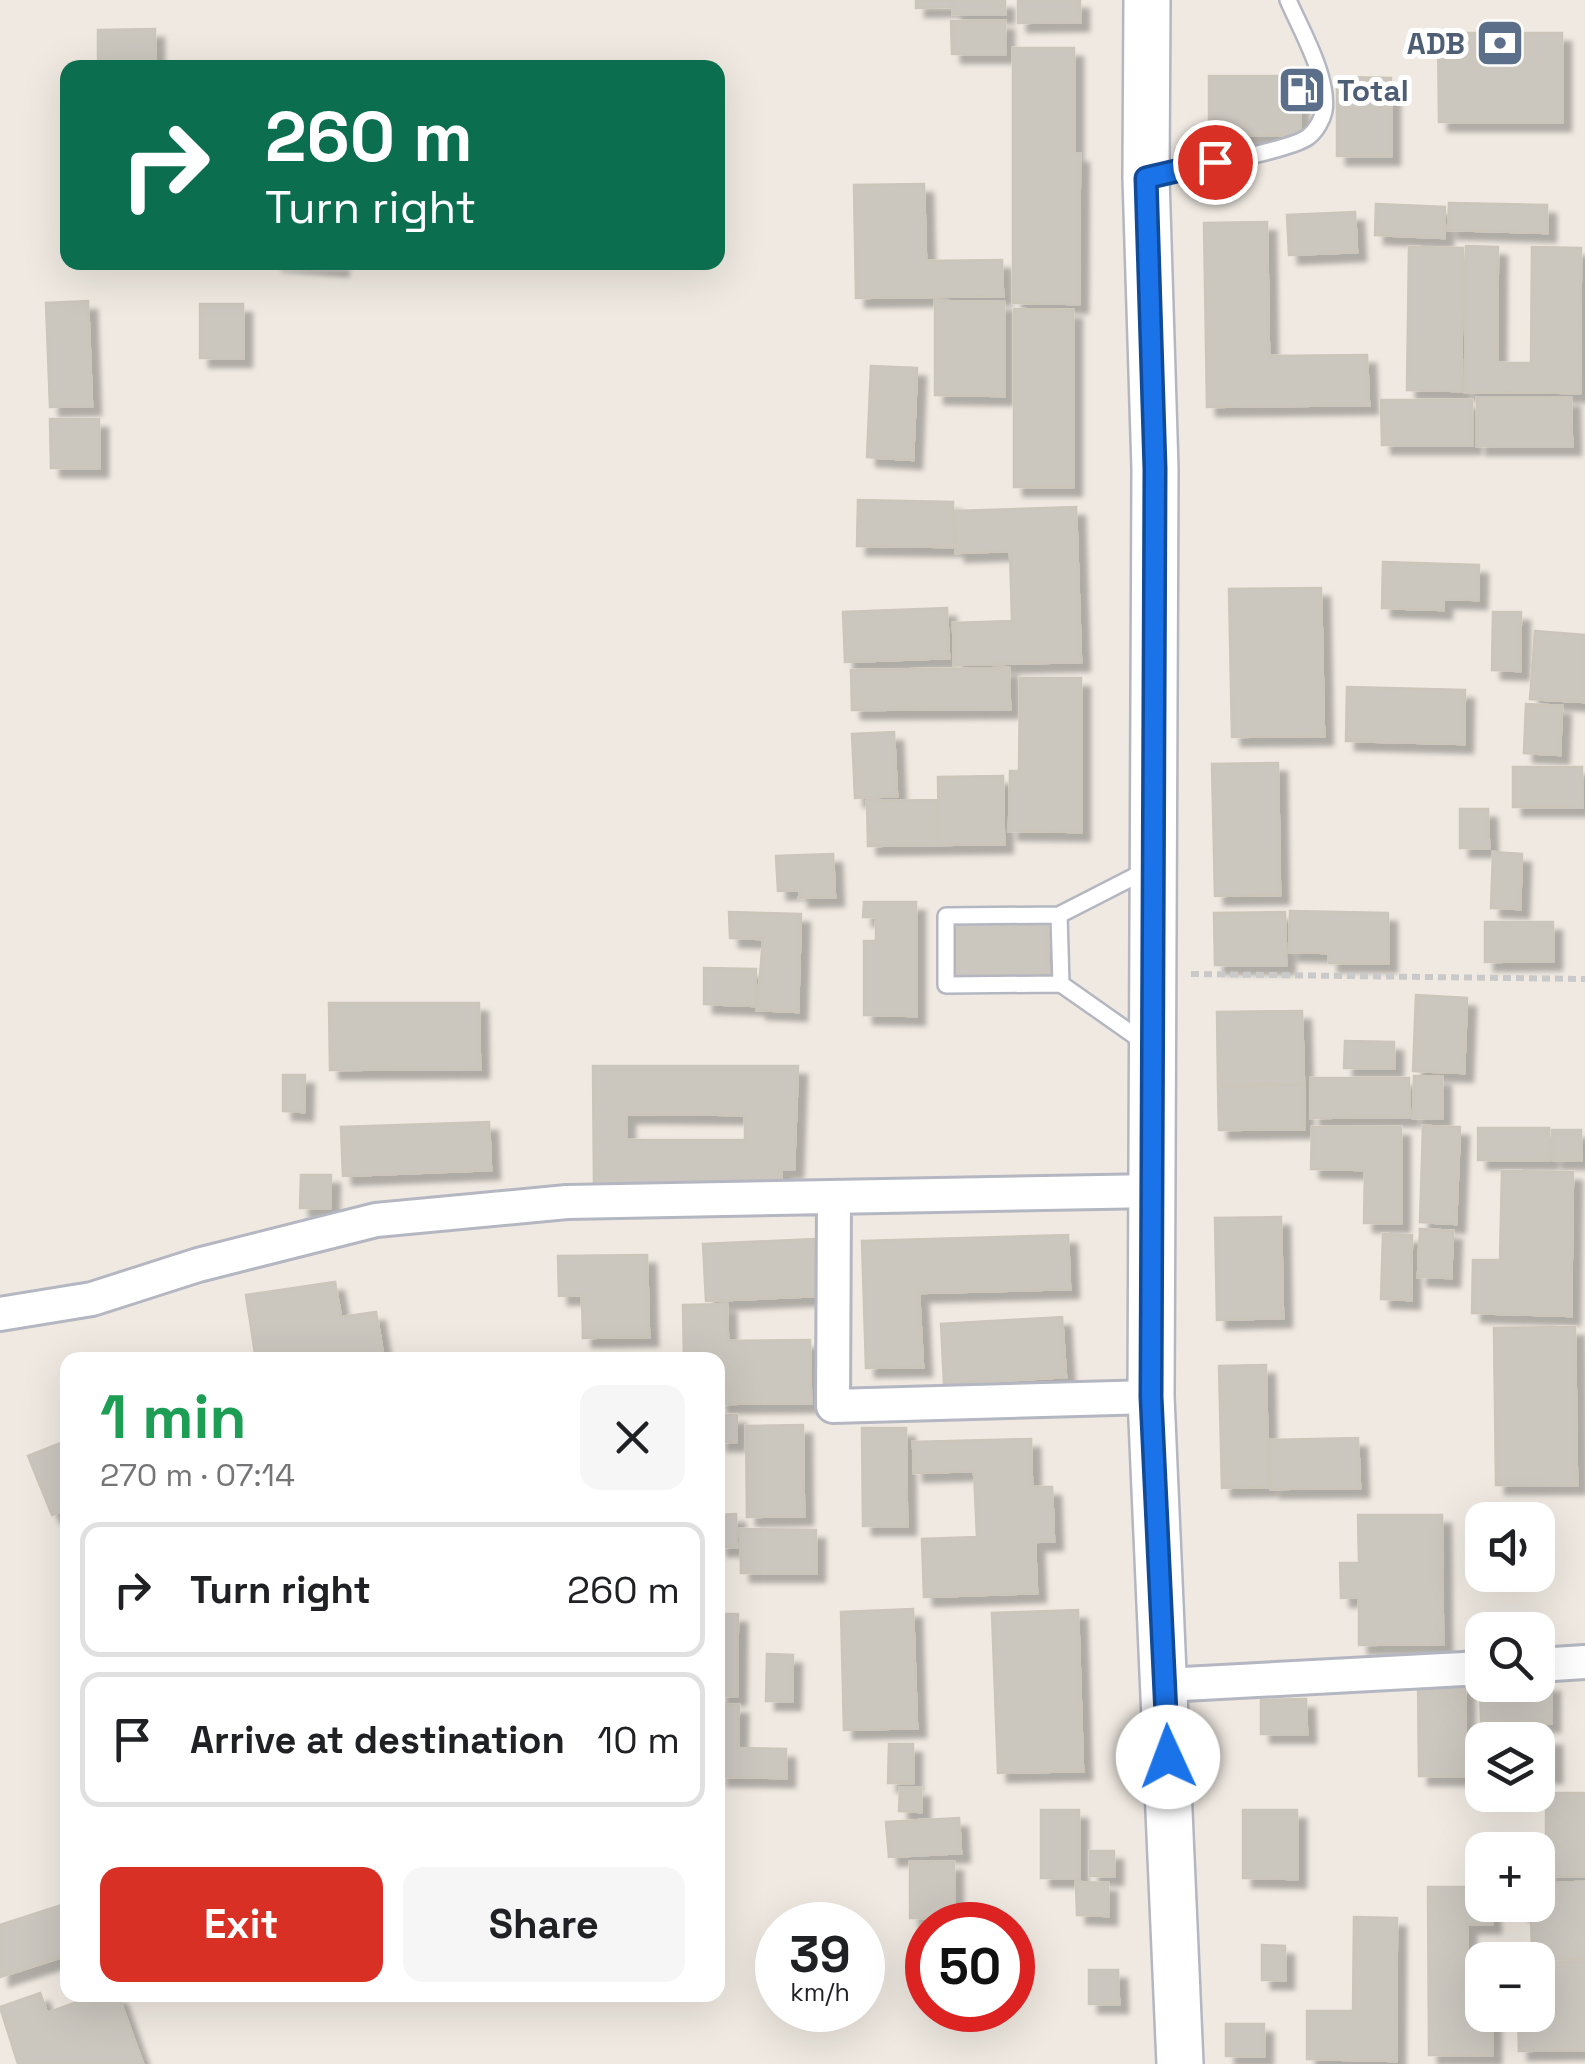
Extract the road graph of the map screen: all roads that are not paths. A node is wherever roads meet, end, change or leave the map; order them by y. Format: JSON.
{"nodes":[{"id":1,"x":1147,"y":0,"type":"edge"},
{"id":2,"x":1288,"y":0,"type":"edge"},
{"id":3,"x":1146,"y":178,"type":"junction"},
{"id":4,"x":1155,"y":866,"type":"junction"},
{"id":5,"x":1059,"y":915,"type":"junction"},
{"id":6,"x":1061,"y":984,"type":"junction"},
{"id":7,"x":1153,"y":1048,"type":"junction"},
{"id":8,"x":1155,"y":1191,"type":"junction"},
{"id":9,"x":834,"y":1198,"type":"junction"},
{"id":10,"x":0,"y":1314,"type":"edge"},
{"id":11,"x":1151,"y":1397,"type":"junction"},
{"id":12,"x":1585,"y":1662,"type":"edge"},
{"id":13,"x":1555,"y":1663,"type":"edge"},
{"id":14,"x":1465,"y":1669,"type":"edge"},
{"id":15,"x":1165,"y":1685,"type":"junction"},
{"id":16,"x":1180,"y":2064,"type":"edge"}],
"edges":[{"from":1,"to":3,"type":"main road"},
{"from":2,"to":3,"type":"lane"},
{"from":3,"to":4,"type":"main road"},
{"from":4,"to":5,"type":"lane"},
{"from":4,"to":7,"type":"main road"},
{"from":5,"to":6,"type":"lane"},
{"from":5,"to":6,"type":"lane"},
{"from":6,"to":7,"type":"lane"},
{"from":7,"to":8,"type":"main road"},
{"from":8,"to":9,"type":"street"},
{"from":8,"to":11,"type":"main road"},
{"from":9,"to":10,"type":"street"},
{"from":9,"to":11,"type":"street"},
{"from":11,"to":15,"type":"main road"},
{"from":12,"to":13,"type":"street"},
{"from":14,"to":15,"type":"street"},
{"from":15,"to":16,"type":"main road"}]}
